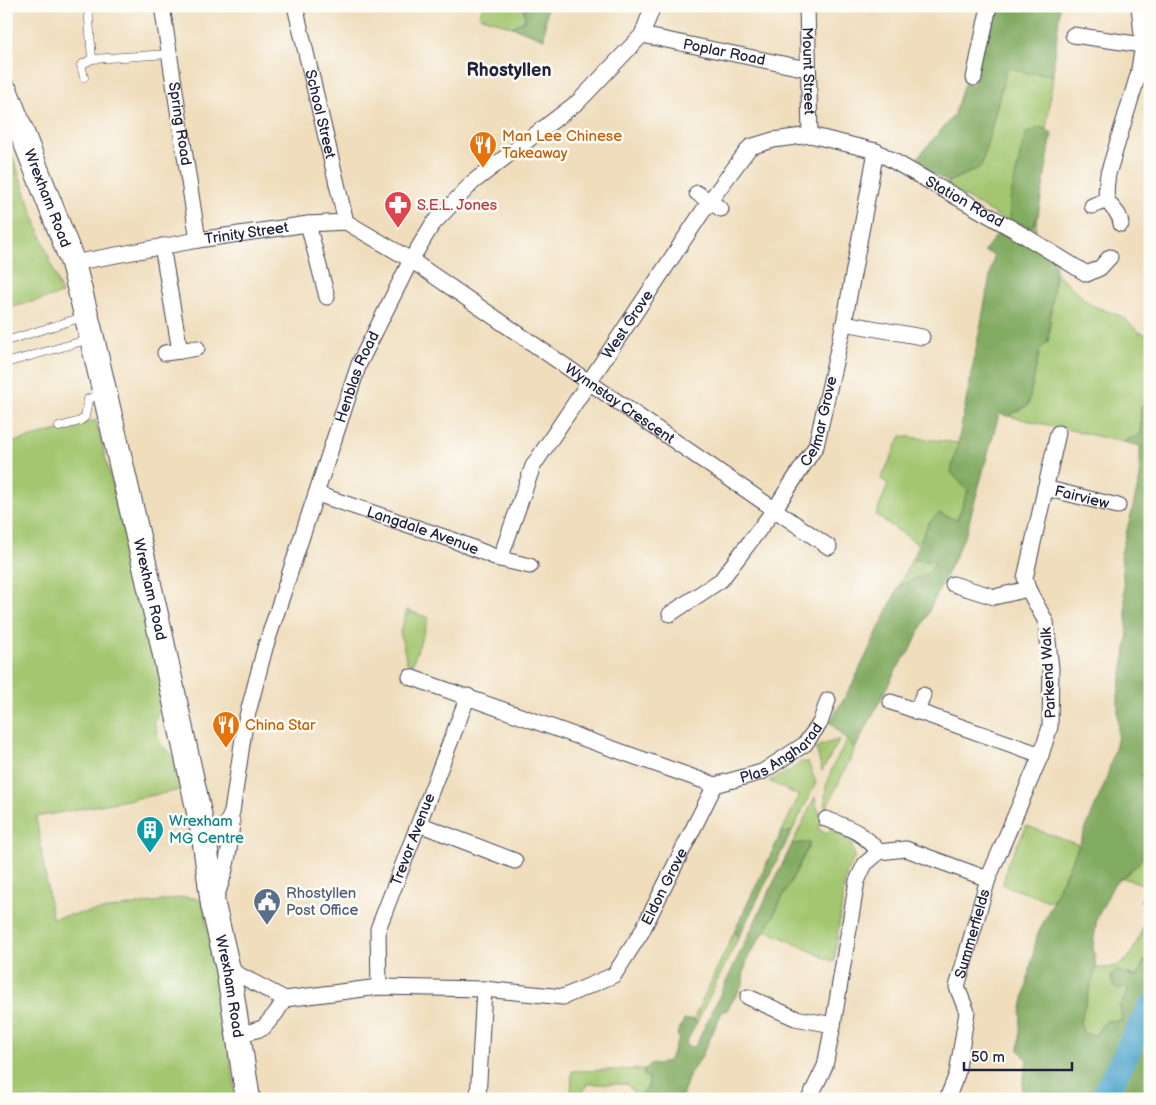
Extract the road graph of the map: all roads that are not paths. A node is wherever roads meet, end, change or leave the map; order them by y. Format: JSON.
{"nodes":[{"id":1,"x":88,"y":6,"type":"edge"},
{"id":2,"x":162,"y":6,"type":"edge"},
{"id":3,"x":294,"y":6,"type":"edge"},
{"id":4,"x":653,"y":6,"type":"edge"},
{"id":5,"x":807,"y":6,"type":"edge"},
{"id":6,"x":989,"y":6,"type":"edge"},
{"id":7,"x":1138,"y":6,"type":"edge"},
{"id":8,"x":642,"y":35,"type":"junction"},
{"id":9,"x":1073,"y":35,"type":"dead end"},
{"id":10,"x":1143,"y":45,"type":"junction"},
{"id":11,"x":169,"y":54,"type":"junction"},
{"id":12,"x":92,"y":59,"type":"junction"},
{"id":13,"x":807,"y":69,"type":"junction"},
{"id":14,"x":84,"y":77,"type":"dead end"},
{"id":15,"x":974,"y":78,"type":"dead end"},
{"id":16,"x":6,"y":92,"type":"edge"},
{"id":17,"x":810,"y":134,"type":"junction"},
{"id":18,"x":876,"y":151,"type":"junction"},
{"id":19,"x":1107,"y":200,"type":"junction"},
{"id":20,"x":1092,"y":206,"type":"dead end"},
{"id":21,"x":346,"y":222,"type":"junction"},
{"id":22,"x":308,"y":224,"type":"junction"},
{"id":23,"x":1120,"y":224,"type":"dead end"},
{"id":24,"x":198,"y":240,"type":"junction"},
{"id":25,"x":162,"y":246,"type":"junction"},
{"id":26,"x":1110,"y":257,"type":"dead end"},
{"id":27,"x":411,"y":260,"type":"junction"},
{"id":28,"x":73,"y":263,"type":"junction"},
{"id":29,"x":327,"y":297,"type":"dead end"},
{"id":30,"x":844,"y":323,"type":"junction"},
{"id":31,"x":89,"y":327,"type":"junction"},
{"id":32,"x":922,"y":337,"type":"dead end"},
{"id":33,"x":6,"y":341,"type":"edge"},
{"id":34,"x":197,"y":348,"type":"dead end"},
{"id":35,"x":180,"y":351,"type":"junction"},
{"id":36,"x":165,"y":354,"type":"dead end"},
{"id":37,"x":6,"y":363,"type":"edge"},
{"id":38,"x":590,"y":382,"type":"junction"},
{"id":39,"x":104,"y":394,"type":"junction"},
{"id":40,"x":59,"y":427,"type":"dead end"},
{"id":41,"x":1058,"y":433,"type":"dead end"},
{"id":42,"x":1046,"y":488,"type":"junction"},
{"id":43,"x":317,"y":494,"type":"junction"},
{"id":44,"x":1118,"y":506,"type":"dead end"},
{"id":45,"x":774,"y":510,"type":"junction"},
{"id":46,"x":829,"y":547,"type":"dead end"},
{"id":47,"x":500,"y":559,"type":"junction"},
{"id":48,"x":530,"y":566,"type":"dead end"},
{"id":49,"x":953,"y":584,"type":"dead end"},
{"id":50,"x":1028,"y":589,"type":"junction"},
{"id":51,"x":670,"y":614,"type":"dead end"},
{"id":52,"x":410,"y":677,"type":"dead end"},
{"id":53,"x":923,"y":695,"type":"dead end"},
{"id":54,"x":468,"y":696,"type":"junction"},
{"id":55,"x":828,"y":700,"type":"dead end"},
{"id":56,"x":891,"y":702,"type":"dead end"},
{"id":57,"x":918,"y":712,"type":"junction"},
{"id":58,"x":1042,"y":755,"type":"junction"},
{"id":59,"x":715,"y":785,"type":"junction"},
{"id":60,"x":232,"y":812,"type":"junction"},
{"id":61,"x":826,"y":819,"type":"dead end"},
{"id":62,"x":418,"y":824,"type":"junction"},
{"id":63,"x":204,"y":836,"type":"junction"},
{"id":64,"x":879,"y":852,"type":"junction"},
{"id":65,"x":515,"y":861,"type":"dead end"},
{"id":66,"x":988,"y":879,"type":"junction"},
{"id":67,"x":213,"y":905,"type":"junction"},
{"id":68,"x":228,"y":969,"type":"junction"},
{"id":69,"x":379,"y":987,"type":"junction"},
{"id":70,"x":484,"y":989,"type":"junction"},
{"id":71,"x":748,"y":997,"type":"dead end"},
{"id":72,"x":285,"y":999,"type":"junction"},
{"id":73,"x":833,"y":1025,"type":"junction"},
{"id":74,"x":239,"y":1035,"type":"junction"},
{"id":75,"x":248,"y":1099,"type":"edge"},
{"id":76,"x":478,"y":1099,"type":"edge"},
{"id":77,"x":809,"y":1099,"type":"edge"},
{"id":78,"x":947,"y":1099,"type":"edge"}],
"edges":[{"from":1,"to":12,"type":"lane"},
{"from":2,"to":11,"type":"street","name":"Spring Road"},
{"from":3,"to":21,"type":"street","name":"School Street"},
{"from":4,"to":8,"type":"street"},
{"from":5,"to":13,"type":"street","name":"Mount Street"},
{"from":6,"to":15,"type":"street"},
{"from":7,"to":10,"type":"street"},
{"from":8,"to":13,"type":"street","name":"Poplar Road"},
{"from":8,"to":27,"type":"street","name":"Henblas Road"},
{"from":9,"to":10,"type":"street"},
{"from":10,"to":19,"type":"street"},
{"from":11,"to":12,"type":"lane"},
{"from":11,"to":24,"type":"street","name":"Spring Road"},
{"from":12,"to":14,"type":"lane"},
{"from":13,"to":17,"type":"street","name":"Mount Street"},
{"from":16,"to":28,"type":"main road","name":"Wrexham Road"},
{"from":17,"to":18,"type":"street","name":"Station Road"},
{"from":17,"to":38,"type":"street","name":"West Grove"},
{"from":18,"to":26,"type":"street","name":"Station Road"},
{"from":18,"to":30,"type":"street","name":"Celmar Grove"},
{"from":19,"to":20,"type":"street"},
{"from":19,"to":23,"type":"street"},
{"from":21,"to":22,"type":"street","name":"Trinity Street"},
{"from":21,"to":27,"type":"street"},
{"from":22,"to":24,"type":"street","name":"Trinity Street"},
{"from":22,"to":29,"type":"street"},
{"from":24,"to":25,"type":"street","name":"Trinity Street"},
{"from":25,"to":28,"type":"street","name":"Trinity Street"},
{"from":25,"to":35,"type":"street"},
{"from":27,"to":38,"type":"street","name":"Wynnstay Crescent"},
{"from":27,"to":43,"type":"street","name":"Henblas Road"},
{"from":28,"to":31,"type":"main road","name":"Wrexham Road"},
{"from":30,"to":32,"type":"street"},
{"from":30,"to":45,"type":"street","name":"Celmar Grove"},
{"from":31,"to":33,"type":"lane"},
{"from":31,"to":37,"type":"lane"},
{"from":31,"to":39,"type":"main road","name":"Wrexham Road"},
{"from":34,"to":35,"type":"street"},
{"from":35,"to":36,"type":"street"},
{"from":38,"to":45,"type":"street","name":"Wynnstay Crescent"},
{"from":38,"to":47,"type":"street","name":"West Grove"},
{"from":39,"to":40,"type":"lane"},
{"from":39,"to":63,"type":"main road","name":"Wrexham Road"},
{"from":41,"to":42,"type":"street","name":"Parkend Walk"},
{"from":42,"to":44,"type":"street","name":"Fairview"},
{"from":42,"to":50,"type":"street","name":"Parkend Walk"},
{"from":43,"to":47,"type":"street","name":"Langdale Avenue"},
{"from":43,"to":60,"type":"street","name":"Henblas Road"},
{"from":45,"to":46,"type":"street","name":"Wynnstay Crescent"},
{"from":45,"to":51,"type":"street","name":"Celmar Grove"},
{"from":47,"to":48,"type":"street","name":"Langdale Avenue"},
{"from":49,"to":50,"type":"street"},
{"from":50,"to":58,"type":"street","name":"Parkend Walk"},
{"from":52,"to":54,"type":"street"},
{"from":53,"to":57,"type":"street"},
{"from":54,"to":59,"type":"street"},
{"from":54,"to":62,"type":"street","name":"Trevor Avenue"},
{"from":55,"to":59,"type":"street","name":"Plas Angharad"},
{"from":56,"to":57,"type":"street"},
{"from":57,"to":58,"type":"street"},
{"from":58,"to":66,"type":"street","name":"Parkend Walk"},
{"from":59,"to":70,"type":"street","name":"Eldon Grove"},
{"from":60,"to":63,"type":"street","name":"Henblas Road"},
{"from":60,"to":67,"type":"street","name":"Henblas Road"},
{"from":61,"to":64,"type":"street"},
{"from":62,"to":65,"type":"street"},
{"from":62,"to":69,"type":"street","name":"Trevor Avenue"},
{"from":63,"to":67,"type":"main road","name":"Wrexham Road"},
{"from":64,"to":66,"type":"street","name":"Summerfields"},
{"from":64,"to":73,"type":"street"},
{"from":66,"to":78,"type":"street","name":"Summerfields"},
{"from":67,"to":68,"type":"main road","name":"Wrexham Road"},
{"from":68,"to":72,"type":"street"},
{"from":68,"to":74,"type":"main road","name":"Wrexham Road"},
{"from":69,"to":70,"type":"street","name":"Eldon Grove"},
{"from":69,"to":72,"type":"street","name":"Eldon Grove"},
{"from":70,"to":76,"type":"street"},
{"from":71,"to":73,"type":"street"},
{"from":72,"to":74,"type":"street"},
{"from":73,"to":77,"type":"street"},
{"from":74,"to":75,"type":"main road","name":"Wrexham Road"}]}
